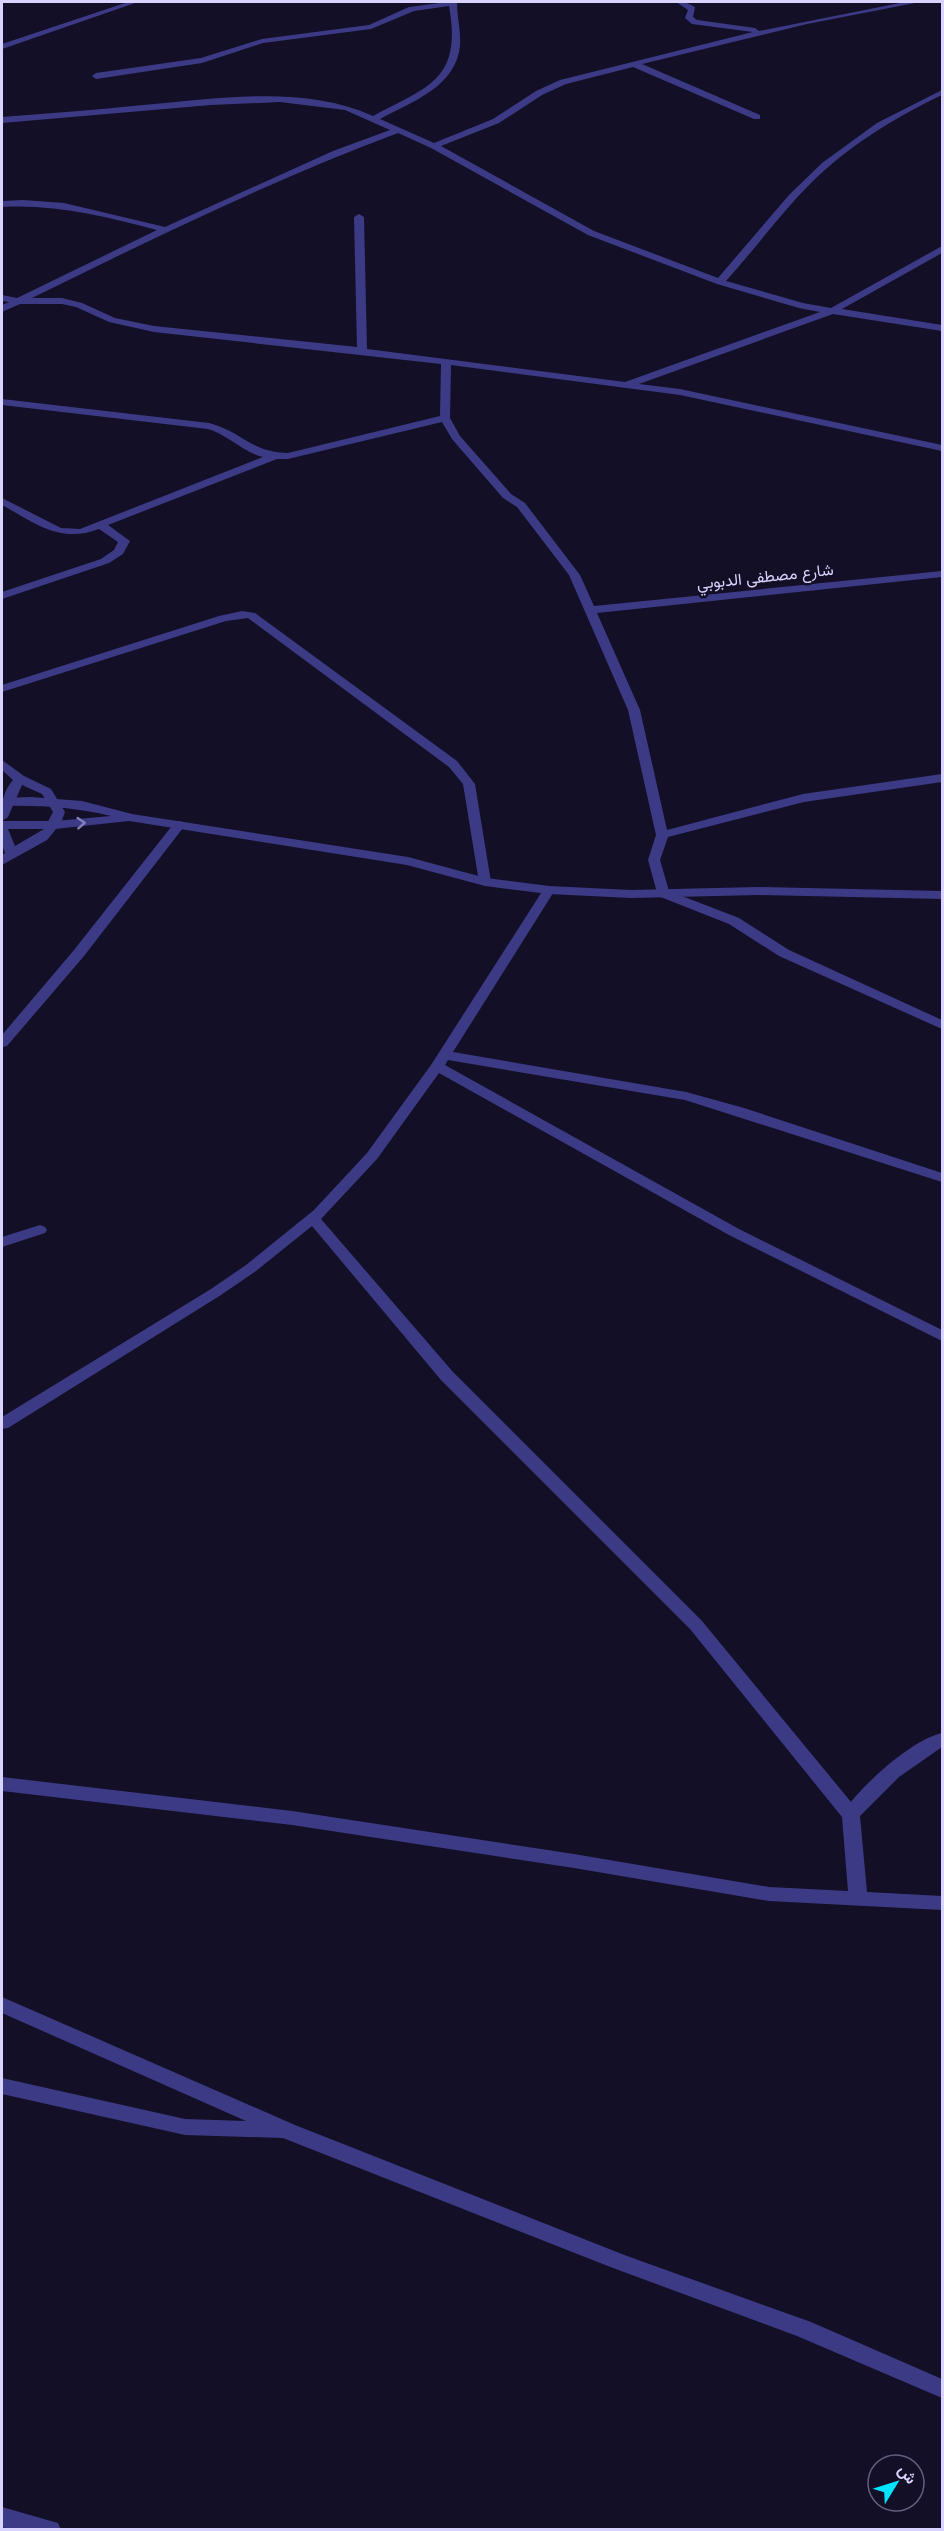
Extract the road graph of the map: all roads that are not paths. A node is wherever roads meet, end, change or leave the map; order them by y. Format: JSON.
{"nodes":[{"id":1,"x":134,"y":2,"type":"edge"},
{"id":2,"x":452,"y":2,"type":"edge"},
{"id":3,"x":680,"y":2,"type":"edge"},
{"id":4,"x":916,"y":2,"type":"edge"},
{"id":5,"x":768,"y":31,"type":"junction"},
{"id":6,"x":2,"y":47,"type":"edge"},
{"id":7,"x":632,"y":63,"type":"junction"},
{"id":8,"x":96,"y":76,"type":"dead end"},
{"id":9,"x":942,"y":92,"type":"edge"},
{"id":10,"x":757,"y":117,"type":"dead end"},
{"id":11,"x":374,"y":119,"type":"junction"},
{"id":12,"x":2,"y":120,"type":"edge"},
{"id":13,"x":398,"y":130,"type":"junction"},
{"id":14,"x":434,"y":146,"type":"junction"},
{"id":15,"x":2,"y":204,"type":"edge"},
{"id":16,"x":359,"y":217,"type":"dead end"},
{"id":17,"x":167,"y":230,"type":"junction"},
{"id":18,"x":942,"y":249,"type":"edge"},
{"id":19,"x":720,"y":282,"type":"junction"},
{"id":20,"x":2,"y":298,"type":"edge"},
{"id":21,"x":20,"y":301,"type":"junction"},
{"id":22,"x":2,"y":309,"type":"edge"},
{"id":23,"x":834,"y":310,"type":"junction"},
{"id":24,"x":942,"y":328,"type":"edge"},
{"id":25,"x":362,"y":351,"type":"junction"},
{"id":26,"x":447,"y":361,"type":"junction"},
{"id":27,"x":626,"y":385,"type":"junction"},
{"id":28,"x":2,"y":402,"type":"edge"},
{"id":29,"x":445,"y":418,"type":"junction"},
{"id":30,"x":942,"y":448,"type":"edge"},
{"id":31,"x":275,"y":456,"type":"junction"},
{"id":32,"x":2,"y":501,"type":"edge"},
{"id":33,"x":100,"y":525,"type":"junction"},
{"id":34,"x":942,"y":574,"type":"edge"},
{"id":35,"x":2,"y":596,"type":"edge"},
{"id":36,"x":591,"y":610,"type":"junction"},
{"id":37,"x":2,"y":689,"type":"edge"},
{"id":38,"x":2,"y":764,"type":"edge"},
{"id":39,"x":942,"y":778,"type":"edge"},
{"id":40,"x":20,"y":779,"type":"junction"},
{"id":41,"x":4,"y":801,"type":"edge"},
{"id":42,"x":54,"y":802,"type":"junction"},
{"id":43,"x":2,"y":817,"type":"edge"},
{"id":44,"x":131,"y":818,"type":"junction"},
{"id":45,"x":55,"y":825,"type":"junction"},
{"id":46,"x":179,"y":825,"type":"junction"},
{"id":47,"x":2,"y":827,"type":"edge"},
{"id":48,"x":662,"y":835,"type":"junction"},
{"id":49,"x":6,"y":857,"type":"edge"},
{"id":50,"x":485,"y":882,"type":"junction"},
{"id":51,"x":549,"y":890,"type":"junction"},
{"id":52,"x":663,"y":893,"type":"junction"},
{"id":53,"x":942,"y":895,"type":"edge"},
{"id":54,"x":942,"y":1025,"type":"edge"},
{"id":55,"x":2,"y":1043,"type":"edge"},
{"id":56,"x":441,"y":1060,"type":"junction"},
{"id":57,"x":942,"y":1178,"type":"edge"},
{"id":58,"x":314,"y":1218,"type":"junction"},
{"id":59,"x":39,"y":1230,"type":"dead end"},
{"id":60,"x":2,"y":1242,"type":"edge"},
{"id":61,"x":942,"y":1336,"type":"edge"},
{"id":62,"x":2,"y":1424,"type":"edge"},
{"id":63,"x":942,"y":1739,"type":"edge"},
{"id":64,"x":2,"y":1784,"type":"edge"},
{"id":65,"x":852,"y":1815,"type":"junction"},
{"id":66,"x":858,"y":1898,"type":"junction"},
{"id":67,"x":942,"y":1903,"type":"edge"},
{"id":68,"x":2,"y":2006,"type":"edge"},
{"id":69,"x":2,"y":2086,"type":"edge"},
{"id":70,"x":288,"y":2131,"type":"junction"},
{"id":71,"x":942,"y":2389,"type":"edge"},
{"id":72,"x":2,"y":2517,"type":"edge"},
{"id":73,"x":50,"y":2529,"type":"edge"}],
"edges":[{"from":1,"to":6,"type":"street"},
{"from":2,"to":8,"type":"street"},
{"from":2,"to":11,"type":"street"},
{"from":3,"to":5,"type":"street"},
{"from":4,"to":5,"type":"street"},
{"from":5,"to":7,"type":"street"},
{"from":7,"to":10,"type":"street"},
{"from":7,"to":14,"type":"street"},
{"from":9,"to":19,"type":"street"},
{"from":11,"to":12,"type":"street"},
{"from":11,"to":13,"type":"street"},
{"from":13,"to":14,"type":"street"},
{"from":13,"to":17,"type":"street"},
{"from":14,"to":19,"type":"street"},
{"from":15,"to":17,"type":"street"},
{"from":16,"to":25,"type":"street"},
{"from":17,"to":21,"type":"street"},
{"from":18,"to":23,"type":"street"},
{"from":19,"to":23,"type":"street"},
{"from":20,"to":21,"type":"street"},
{"from":21,"to":22,"type":"street"},
{"from":21,"to":25,"type":"street"},
{"from":23,"to":24,"type":"street"},
{"from":23,"to":27,"type":"street"},
{"from":25,"to":26,"type":"street"},
{"from":26,"to":27,"type":"street"},
{"from":26,"to":29,"type":"street"},
{"from":27,"to":30,"type":"street"},
{"from":28,"to":31,"type":"street"},
{"from":29,"to":31,"type":"street"},
{"from":29,"to":36,"type":"street"},
{"from":31,"to":33,"type":"street"},
{"from":32,"to":33,"type":"street"},
{"from":33,"to":35,"type":"street"},
{"from":34,"to":36,"type":"street","name":"شارع مصطفى الدبوبي"},
{"from":36,"to":48,"type":"street"},
{"from":37,"to":50,"type":"street"},
{"from":38,"to":40,"type":"street"},
{"from":39,"to":48,"type":"street"},
{"from":40,"to":41,"type":"street"},
{"from":40,"to":42,"type":"street"},
{"from":41,"to":42,"type":"street"},
{"from":41,"to":43,"type":"street"},
{"from":42,"to":44,"type":"street"},
{"from":42,"to":45,"type":"street"},
{"from":45,"to":44,"type":"street","one_way":true},
{"from":44,"to":46,"type":"street"},
{"from":45,"to":47,"type":"street"},
{"from":45,"to":49,"type":"street"},
{"from":46,"to":50,"type":"street"},
{"from":46,"to":55,"type":"street"},
{"from":47,"to":49,"type":"street"},
{"from":48,"to":52,"type":"street"},
{"from":50,"to":51,"type":"street"},
{"from":51,"to":52,"type":"street"},
{"from":51,"to":56,"type":"street"},
{"from":52,"to":53,"type":"street"},
{"from":52,"to":54,"type":"street"},
{"from":56,"to":57,"type":"street"},
{"from":56,"to":58,"type":"street"},
{"from":56,"to":61,"type":"street"},
{"from":58,"to":62,"type":"street"},
{"from":58,"to":65,"type":"street"},
{"from":59,"to":60,"type":"street"},
{"from":63,"to":65,"type":"street"},
{"from":64,"to":66,"type":"street"},
{"from":65,"to":66,"type":"street"},
{"from":66,"to":67,"type":"street"},
{"from":68,"to":70,"type":"street"},
{"from":69,"to":70,"type":"street"},
{"from":70,"to":71,"type":"street"},
{"from":72,"to":73,"type":"street"}]}
